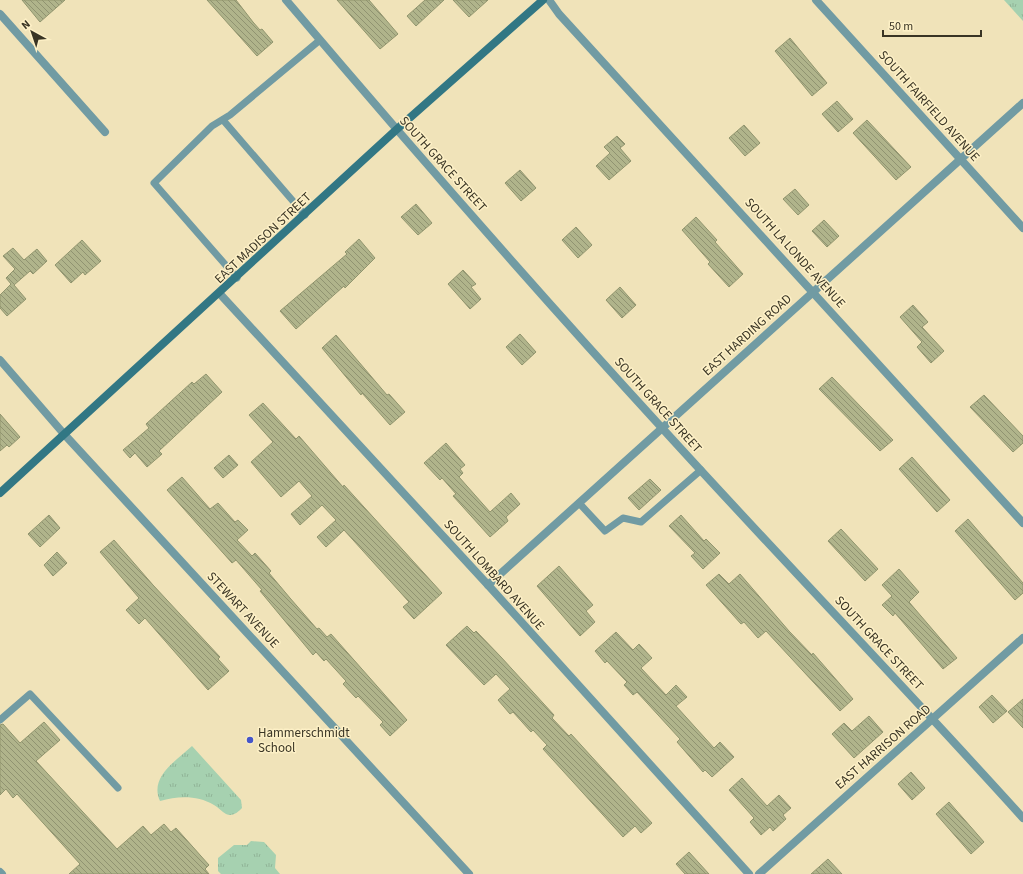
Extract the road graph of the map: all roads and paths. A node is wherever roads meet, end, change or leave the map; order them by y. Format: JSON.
{"nodes":[{"id":1,"x":286,"y":0,"type":"edge"},
{"id":2,"x":543,"y":0,"type":"edge"},
{"id":3,"x":548,"y":0,"type":"edge"},
{"id":4,"x":816,"y":0,"type":"edge"},
{"id":5,"x":0,"y":14,"type":"edge"},
{"id":6,"x":320,"y":40,"type":"junction"},
{"id":7,"x":1023,"y":103,"type":"edge"},
{"id":8,"x":223,"y":120,"type":"junction"},
{"id":9,"x":396,"y":130,"type":"junction"},
{"id":10,"x":105,"y":132,"type":"dead end"},
{"id":11,"x":961,"y":159,"type":"junction"},
{"id":12,"x":304,"y":215,"type":"junction"},
{"id":13,"x":1023,"y":228,"type":"edge"},
{"id":14,"x":236,"y":278,"type":"junction"},
{"id":15,"x":814,"y":291,"type":"junction"},
{"id":16,"x":220,"y":294,"type":"junction"},
{"id":17,"x":0,"y":360,"type":"edge"},
{"id":18,"x":662,"y":428,"type":"junction"},
{"id":19,"x":64,"y":434,"type":"junction"},
{"id":20,"x":702,"y":470,"type":"junction"},
{"id":21,"x":0,"y":493,"type":"edge"},
{"id":22,"x":579,"y":503,"type":"junction"},
{"id":23,"x":1023,"y":523,"type":"edge"},
{"id":24,"x":488,"y":585,"type":"junction"},
{"id":25,"x":1023,"y":638,"type":"edge"},
{"id":26,"x":934,"y":719,"type":"junction"},
{"id":27,"x":0,"y":720,"type":"edge"},
{"id":28,"x":118,"y":788,"type":"dead end"},
{"id":29,"x":1023,"y":818,"type":"edge"},
{"id":30,"x":0,"y":872,"type":"edge"},
{"id":31,"x":465,"y":872,"type":"edge"},
{"id":32,"x":2,"y":874,"type":"edge"},
{"id":33,"x":749,"y":874,"type":"edge"},
{"id":34,"x":759,"y":874,"type":"edge"}],
"edges":[{"from":1,"to":6,"type":"street","name":"SOUTH GRACE STREET"},
{"from":2,"to":9,"type":"street","name":"EAST MADISON STREET"},
{"from":3,"to":15,"type":"street","name":"SOUTH LA LONDE AVENUE"},
{"from":4,"to":11,"type":"street","name":"SOUTH FAIRFIELD AVENUE"},
{"from":5,"to":10,"type":"street"},
{"from":6,"to":8,"type":"lane"},
{"from":6,"to":9,"type":"street","name":"SOUTH GRACE STREET"},
{"from":7,"to":11,"type":"street","name":"EAST HARDING ROAD"},
{"from":8,"to":12,"type":"lane"},
{"from":8,"to":14,"type":"lane"},
{"from":9,"to":12,"type":"street","name":"EAST MADISON STREET"},
{"from":9,"to":18,"type":"street","name":"SOUTH GRACE STREET"},
{"from":11,"to":13,"type":"street","name":"SOUTH FAIRFIELD AVENUE"},
{"from":11,"to":15,"type":"street","name":"EAST HARDING ROAD"},
{"from":12,"to":14,"type":"street","name":"EAST MADISON STREET"},
{"from":14,"to":16,"type":"street","name":"EAST MADISON STREET"},
{"from":15,"to":18,"type":"street","name":"EAST HARDING ROAD"},
{"from":15,"to":23,"type":"street","name":"SOUTH LA LONDE AVENUE"},
{"from":16,"to":19,"type":"street","name":"EAST MADISON STREET"},
{"from":16,"to":24,"type":"street","name":"SOUTH LOMBARD AVENUE"},
{"from":17,"to":19,"type":"street","name":"STEWART AVENUE"},
{"from":18,"to":20,"type":"street","name":"SOUTH GRACE STREET"},
{"from":18,"to":22,"type":"street","name":"EAST HARDING ROAD"},
{"from":19,"to":21,"type":"street","name":"EAST MADISON STREET"},
{"from":19,"to":31,"type":"street","name":"STEWART AVENUE"},
{"from":20,"to":22,"type":"lane"},
{"from":20,"to":26,"type":"street","name":"SOUTH GRACE STREET"},
{"from":22,"to":24,"type":"street","name":"EAST HARDING ROAD"},
{"from":24,"to":33,"type":"street","name":"SOUTH LOMBARD AVENUE"},
{"from":25,"to":26,"type":"street","name":"EAST HARRISON ROAD"},
{"from":26,"to":29,"type":"street","name":"SOUTH GRACE STREET"},
{"from":26,"to":34,"type":"street","name":"EAST HARRISON ROAD"},
{"from":27,"to":28,"type":"lane"},
{"from":30,"to":32,"type":"street"}]}
